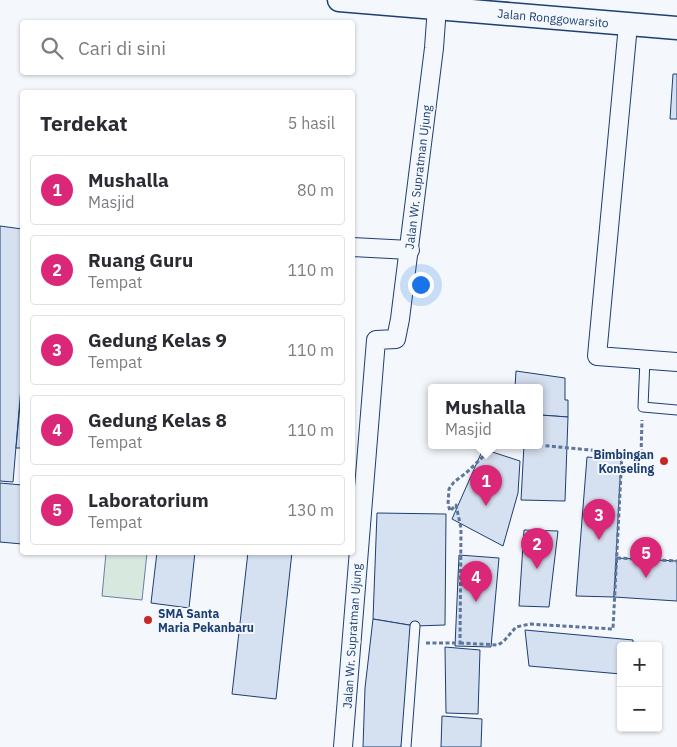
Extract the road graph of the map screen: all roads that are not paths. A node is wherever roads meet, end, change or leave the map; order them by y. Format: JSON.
{"nodes":[{"id":1,"x":339,"y":0,"type":"edge"},
{"id":2,"x":393,"y":2,"type":"edge"},
{"id":3,"x":426,"y":4,"type":"edge"},
{"id":4,"x":628,"y":25,"type":"junction"},
{"id":5,"x":677,"y":28,"type":"edge"},
{"id":6,"x":355,"y":247,"type":"edge"},
{"id":7,"x":410,"y":250,"type":"junction"},
{"id":8,"x":645,"y":359,"type":"junction"},
{"id":9,"x":677,"y":362,"type":"edge"},
{"id":10,"x":677,"y":410,"type":"edge"},
{"id":11,"x":415,"y":626,"type":"dead end"},
{"id":12,"x":343,"y":747,"type":"edge"},
{"id":13,"x":406,"y":747,"type":"edge"}],
"edges":[{"from":1,"to":2,"type":"street","name":"Jalan Ronggowarsito"},
{"from":2,"to":3,"type":"street","name":"Jalan Ronggowarsito"},
{"from":3,"to":4,"type":"street","name":"Jalan Ronggowarsito"},
{"from":3,"to":7,"type":"street","name":"Jalan Wr. Supratman Ujung"},
{"from":4,"to":5,"type":"street","name":"Jalan Ronggowarsito"},
{"from":4,"to":8,"type":"street"},
{"from":6,"to":7,"type":"street"},
{"from":7,"to":12,"type":"street","name":"Jalan Wr. Supratman Ujung"},
{"from":8,"to":9,"type":"street"},
{"from":8,"to":10,"type":"lane"},
{"from":11,"to":13,"type":"lane"}]}
